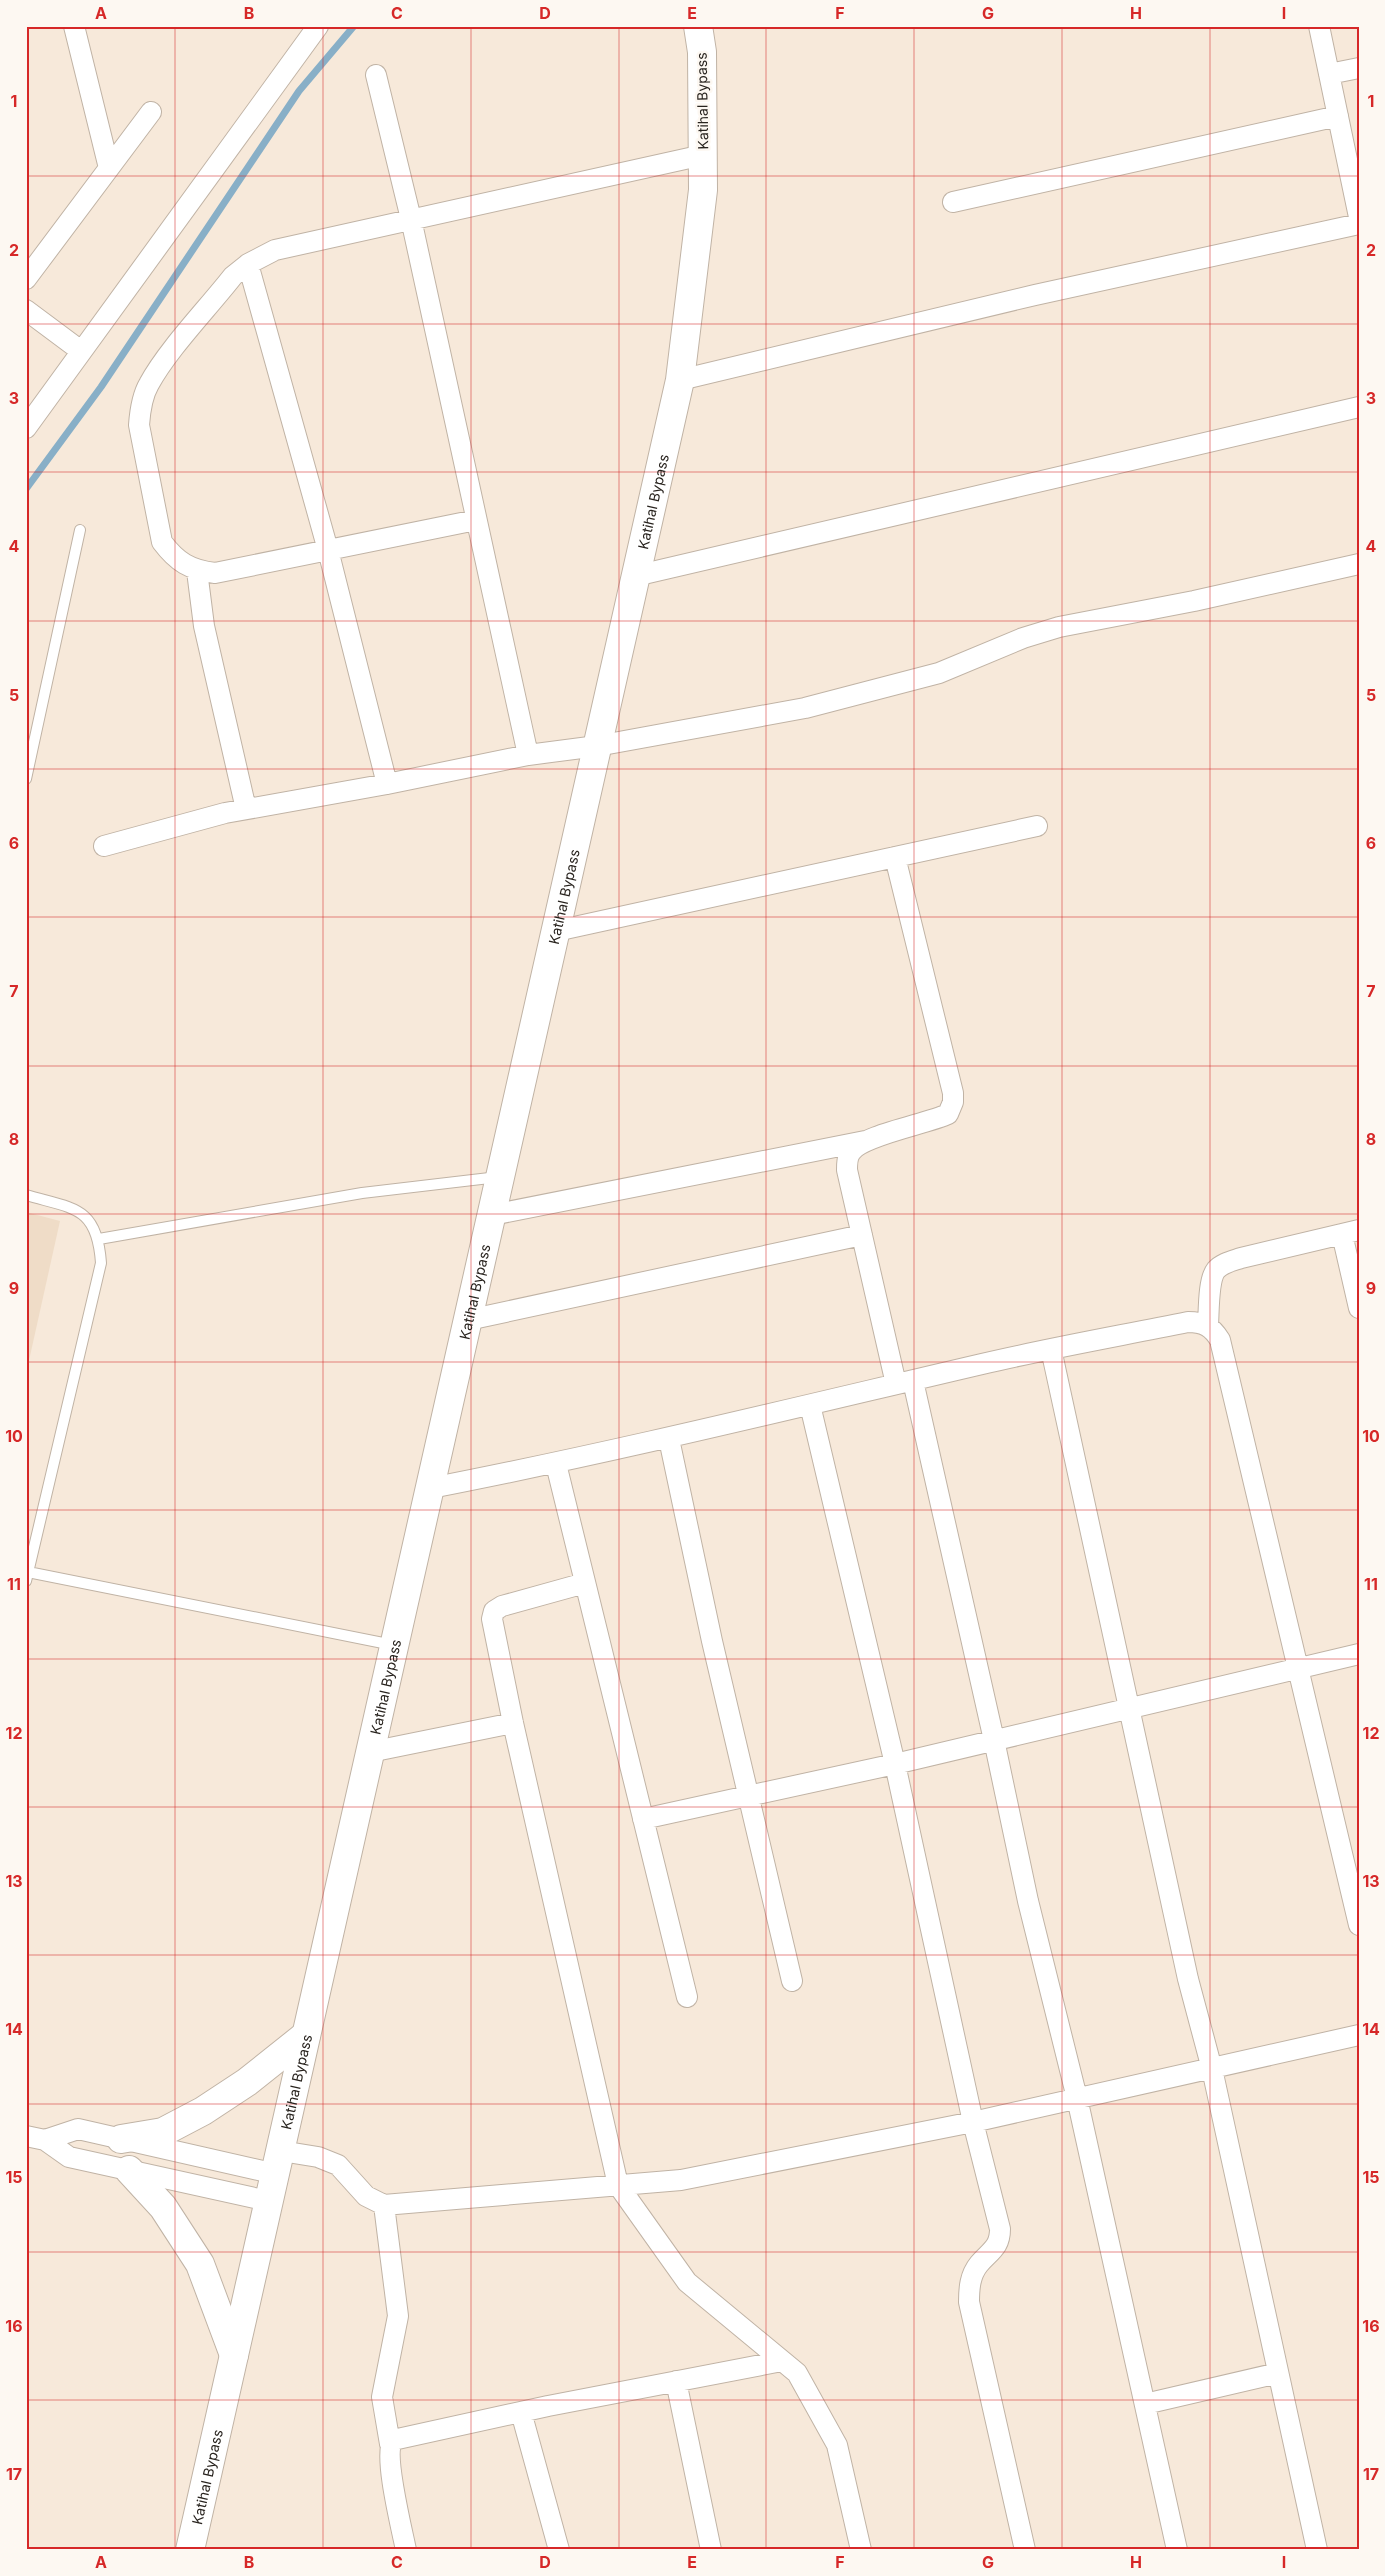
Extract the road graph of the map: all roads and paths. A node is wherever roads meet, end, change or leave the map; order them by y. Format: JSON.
{"nodes":[{"id":1,"x":74,"y":26,"type":"edge"},
{"id":2,"x":318,"y":26,"type":"edge"},
{"id":3,"x":698,"y":26,"type":"edge"},
{"id":4,"x":1319,"y":26,"type":"edge"},
{"id":5,"x":1359,"y":68,"type":"edge"},
{"id":6,"x":1329,"y":74,"type":"junction"},
{"id":7,"x":376,"y":75,"type":"dead end"},
{"id":8,"x":151,"y":112,"type":"dead end"},
{"id":9,"x":1338,"y":116,"type":"junction"},
{"id":10,"x":703,"y":155,"type":"junction"},
{"id":11,"x":109,"y":168,"type":"junction"},
{"id":12,"x":954,"y":202,"type":"dead end"},
{"id":13,"x":1359,"y":217,"type":"edge"},
{"id":14,"x":411,"y":219,"type":"junction"},
{"id":15,"x":1359,"y":224,"type":"edge"},
{"id":16,"x":248,"y":264,"type":"junction"},
{"id":17,"x":26,"y":279,"type":"edge"},
{"id":18,"x":26,"y":310,"type":"edge"},
{"id":19,"x":81,"y":351,"type":"junction"},
{"id":20,"x":680,"y":380,"type":"junction"},
{"id":21,"x":1359,"y":407,"type":"edge"},
{"id":22,"x":26,"y":428,"type":"edge"},
{"id":23,"x":476,"y":520,"type":"junction"},
{"id":24,"x":80,"y":530,"type":"dead end"},
{"id":25,"x":328,"y":550,"type":"junction"},
{"id":26,"x":1359,"y":564,"type":"edge"},
{"id":27,"x":197,"y":571,"type":"junction"},
{"id":28,"x":635,"y":576,"type":"junction"},
{"id":29,"x":597,"y":746,"type":"junction"},
{"id":30,"x":528,"y":755,"type":"junction"},
{"id":31,"x":26,"y":779,"type":"edge"},
{"id":32,"x":387,"y":784,"type":"junction"},
{"id":33,"x":246,"y":809,"type":"junction"},
{"id":34,"x":1036,"y":826,"type":"dead end"},
{"id":35,"x":104,"y":846,"type":"dead end"},
{"id":36,"x":896,"y":857,"type":"junction"},
{"id":37,"x":556,"y":931,"type":"junction"},
{"id":38,"x":865,"y":1141,"type":"junction"},
{"id":39,"x":500,"y":1177,"type":"junction"},
{"id":40,"x":26,"y":1195,"type":"edge"},
{"id":41,"x":492,"y":1214,"type":"junction"},
{"id":42,"x":1350,"y":1232,"type":"edge"},
{"id":43,"x":862,"y":1235,"type":"junction"},
{"id":44,"x":99,"y":1239,"type":"junction"},
{"id":45,"x":1359,"y":1308,"type":"edge"},
{"id":46,"x":468,"y":1320,"type":"junction"},
{"id":47,"x":1208,"y":1325,"type":"junction"},
{"id":48,"x":1051,"y":1349,"type":"junction"},
{"id":49,"x":905,"y":1382,"type":"junction"},
{"id":50,"x":810,"y":1405,"type":"junction"},
{"id":51,"x":669,"y":1439,"type":"junction"},
{"id":52,"x":556,"y":1464,"type":"junction"},
{"id":53,"x":431,"y":1488,"type":"junction"},
{"id":54,"x":27,"y":1576,"type":"edge"},
{"id":55,"x":585,"y":1583,"type":"junction"},
{"id":56,"x":394,"y":1645,"type":"junction"},
{"id":57,"x":1359,"y":1654,"type":"edge"},
{"id":58,"x":1298,"y":1668,"type":"junction"},
{"id":59,"x":1128,"y":1708,"type":"junction"},
{"id":60,"x":513,"y":1723,"type":"junction"},
{"id":61,"x":994,"y":1740,"type":"junction"},
{"id":62,"x":370,"y":1752,"type":"junction"},
{"id":63,"x":895,"y":1764,"type":"junction"},
{"id":64,"x":750,"y":1797,"type":"junction"},
{"id":65,"x":643,"y":1819,"type":"junction"},
{"id":66,"x":1359,"y":1925,"type":"edge"},
{"id":67,"x":792,"y":1981,"type":"dead end"},
{"id":68,"x":687,"y":1997,"type":"dead end"},
{"id":69,"x":306,"y":2035,"type":"junction"},
{"id":70,"x":1359,"y":2035,"type":"edge"},
{"id":71,"x":1212,"y":2068,"type":"junction"},
{"id":72,"x":1077,"y":2098,"type":"junction"},
{"id":73,"x":973,"y":2122,"type":"junction"},
{"id":74,"x":36,"y":2138,"type":"edge"},
{"id":75,"x":121,"y":2139,"type":"junction"},
{"id":76,"x":278,"y":2163,"type":"junction"},
{"id":77,"x":129,"y":2170,"type":"junction"},
{"id":78,"x":618,"y":2185,"type":"junction"},
{"id":79,"x":268,"y":2201,"type":"junction"},
{"id":80,"x":384,"y":2205,"type":"junction"},
{"id":81,"x":234,"y":2355,"type":"junction"},
{"id":82,"x":782,"y":2361,"type":"junction"},
{"id":83,"x":1278,"y":2373,"type":"junction"},
{"id":84,"x":676,"y":2382,"type":"junction"},
{"id":85,"x":1145,"y":2404,"type":"junction"},
{"id":86,"x":521,"y":2412,"type":"junction"},
{"id":87,"x":390,"y":2444,"type":"junction"},
{"id":88,"x":190,"y":2550,"type":"edge"},
{"id":89,"x":406,"y":2550,"type":"edge"},
{"id":90,"x":559,"y":2550,"type":"edge"},
{"id":91,"x":711,"y":2550,"type":"edge"},
{"id":92,"x":861,"y":2550,"type":"edge"},
{"id":93,"x":1025,"y":2550,"type":"edge"},
{"id":94,"x":1177,"y":2550,"type":"edge"},
{"id":95,"x":1317,"y":2550,"type":"edge"}],
"edges":[{"from":1,"to":11,"type":"street"},
{"from":2,"to":19,"type":"street"},
{"from":3,"to":10,"type":"main road","name":"Katihal Bypass"},
{"from":4,"to":6,"type":"street"},
{"from":5,"to":6,"type":"street"},
{"from":6,"to":9,"type":"street"},
{"from":7,"to":14,"type":"street"},
{"from":8,"to":11,"type":"street"},
{"from":9,"to":12,"type":"street"},
{"from":9,"to":13,"type":"street"},
{"from":10,"to":14,"type":"street"},
{"from":10,"to":20,"type":"main road","name":"Katihal Bypass"},
{"from":11,"to":17,"type":"street"},
{"from":14,"to":16,"type":"street"},
{"from":14,"to":23,"type":"street"},
{"from":15,"to":20,"type":"street"},
{"from":16,"to":25,"type":"street"},
{"from":16,"to":27,"type":"street"},
{"from":18,"to":19,"type":"street"},
{"from":19,"to":22,"type":"street"},
{"from":20,"to":28,"type":"main road","name":"Katihal Bypass"},
{"from":21,"to":28,"type":"street"},
{"from":23,"to":25,"type":"street"},
{"from":23,"to":30,"type":"street"},
{"from":24,"to":31,"type":"lane"},
{"from":25,"to":27,"type":"street"},
{"from":25,"to":32,"type":"street"},
{"from":26,"to":29,"type":"street"},
{"from":27,"to":33,"type":"street"},
{"from":28,"to":29,"type":"main road","name":"Katihal Bypass"},
{"from":29,"to":30,"type":"street"},
{"from":29,"to":37,"type":"main road","name":"Katihal Bypass"},
{"from":30,"to":32,"type":"street"},
{"from":32,"to":33,"type":"street"},
{"from":33,"to":35,"type":"street"},
{"from":34,"to":36,"type":"street"},
{"from":36,"to":37,"type":"street"},
{"from":36,"to":38,"type":"street"},
{"from":37,"to":39,"type":"main road","name":"Katihal Bypass"},
{"from":38,"to":41,"type":"street"},
{"from":38,"to":43,"type":"street"},
{"from":39,"to":41,"type":"main road","name":"Katihal Bypass"},
{"from":39,"to":44,"type":"lane"},
{"from":40,"to":44,"type":"lane"},
{"from":41,"to":46,"type":"main road","name":"Katihal Bypass"},
{"from":42,"to":45,"type":"street"},
{"from":42,"to":47,"type":"street"},
{"from":43,"to":46,"type":"street"},
{"from":43,"to":49,"type":"street"},
{"from":44,"to":54,"type":"lane"},
{"from":46,"to":53,"type":"main road","name":"Katihal Bypass"},
{"from":47,"to":48,"type":"street"},
{"from":47,"to":58,"type":"street"},
{"from":48,"to":49,"type":"street"},
{"from":48,"to":59,"type":"street"},
{"from":49,"to":50,"type":"street"},
{"from":49,"to":61,"type":"street"},
{"from":50,"to":51,"type":"street"},
{"from":50,"to":63,"type":"street"},
{"from":51,"to":52,"type":"street"},
{"from":51,"to":64,"type":"street"},
{"from":52,"to":53,"type":"street"},
{"from":52,"to":55,"type":"street"},
{"from":53,"to":56,"type":"main road","name":"Katihal Bypass"},
{"from":54,"to":56,"type":"lane"},
{"from":55,"to":60,"type":"street"},
{"from":55,"to":65,"type":"street"},
{"from":56,"to":62,"type":"main road","name":"Katihal Bypass"},
{"from":57,"to":58,"type":"street"},
{"from":58,"to":59,"type":"street"},
{"from":58,"to":66,"type":"street"},
{"from":59,"to":61,"type":"street"},
{"from":59,"to":71,"type":"street"},
{"from":60,"to":62,"type":"street"},
{"from":60,"to":78,"type":"street"},
{"from":61,"to":63,"type":"street"},
{"from":61,"to":72,"type":"street"},
{"from":62,"to":69,"type":"main road","name":"Katihal Bypass"},
{"from":63,"to":64,"type":"street"},
{"from":63,"to":73,"type":"street"},
{"from":64,"to":65,"type":"street"},
{"from":64,"to":67,"type":"street"},
{"from":65,"to":68,"type":"street"},
{"from":69,"to":75,"type":"main road"},
{"from":69,"to":76,"type":"main road","name":"Katihal Bypass"},
{"from":70,"to":71,"type":"street"},
{"from":71,"to":72,"type":"street"},
{"from":71,"to":83,"type":"street"},
{"from":72,"to":73,"type":"street"},
{"from":72,"to":85,"type":"street"},
{"from":73,"to":78,"type":"street"},
{"from":73,"to":93,"type":"street"},
{"from":74,"to":75,"type":"street"},
{"from":74,"to":77,"type":"street"},
{"from":75,"to":76,"type":"street"},
{"from":76,"to":79,"type":"main road","name":"Katihal Bypass"},
{"from":76,"to":80,"type":"street"},
{"from":77,"to":79,"type":"street"},
{"from":77,"to":81,"type":"main road"},
{"from":78,"to":80,"type":"street"},
{"from":78,"to":82,"type":"street"},
{"from":79,"to":81,"type":"main road","name":"Katihal Bypass"},
{"from":80,"to":87,"type":"street"},
{"from":81,"to":88,"type":"main road","name":"Katihal Bypass"},
{"from":82,"to":84,"type":"street"},
{"from":82,"to":92,"type":"street"},
{"from":83,"to":85,"type":"street"},
{"from":83,"to":95,"type":"street"},
{"from":84,"to":86,"type":"street"},
{"from":84,"to":91,"type":"street"},
{"from":85,"to":94,"type":"street"},
{"from":86,"to":87,"type":"street"},
{"from":86,"to":90,"type":"street"},
{"from":87,"to":89,"type":"street"}]}
